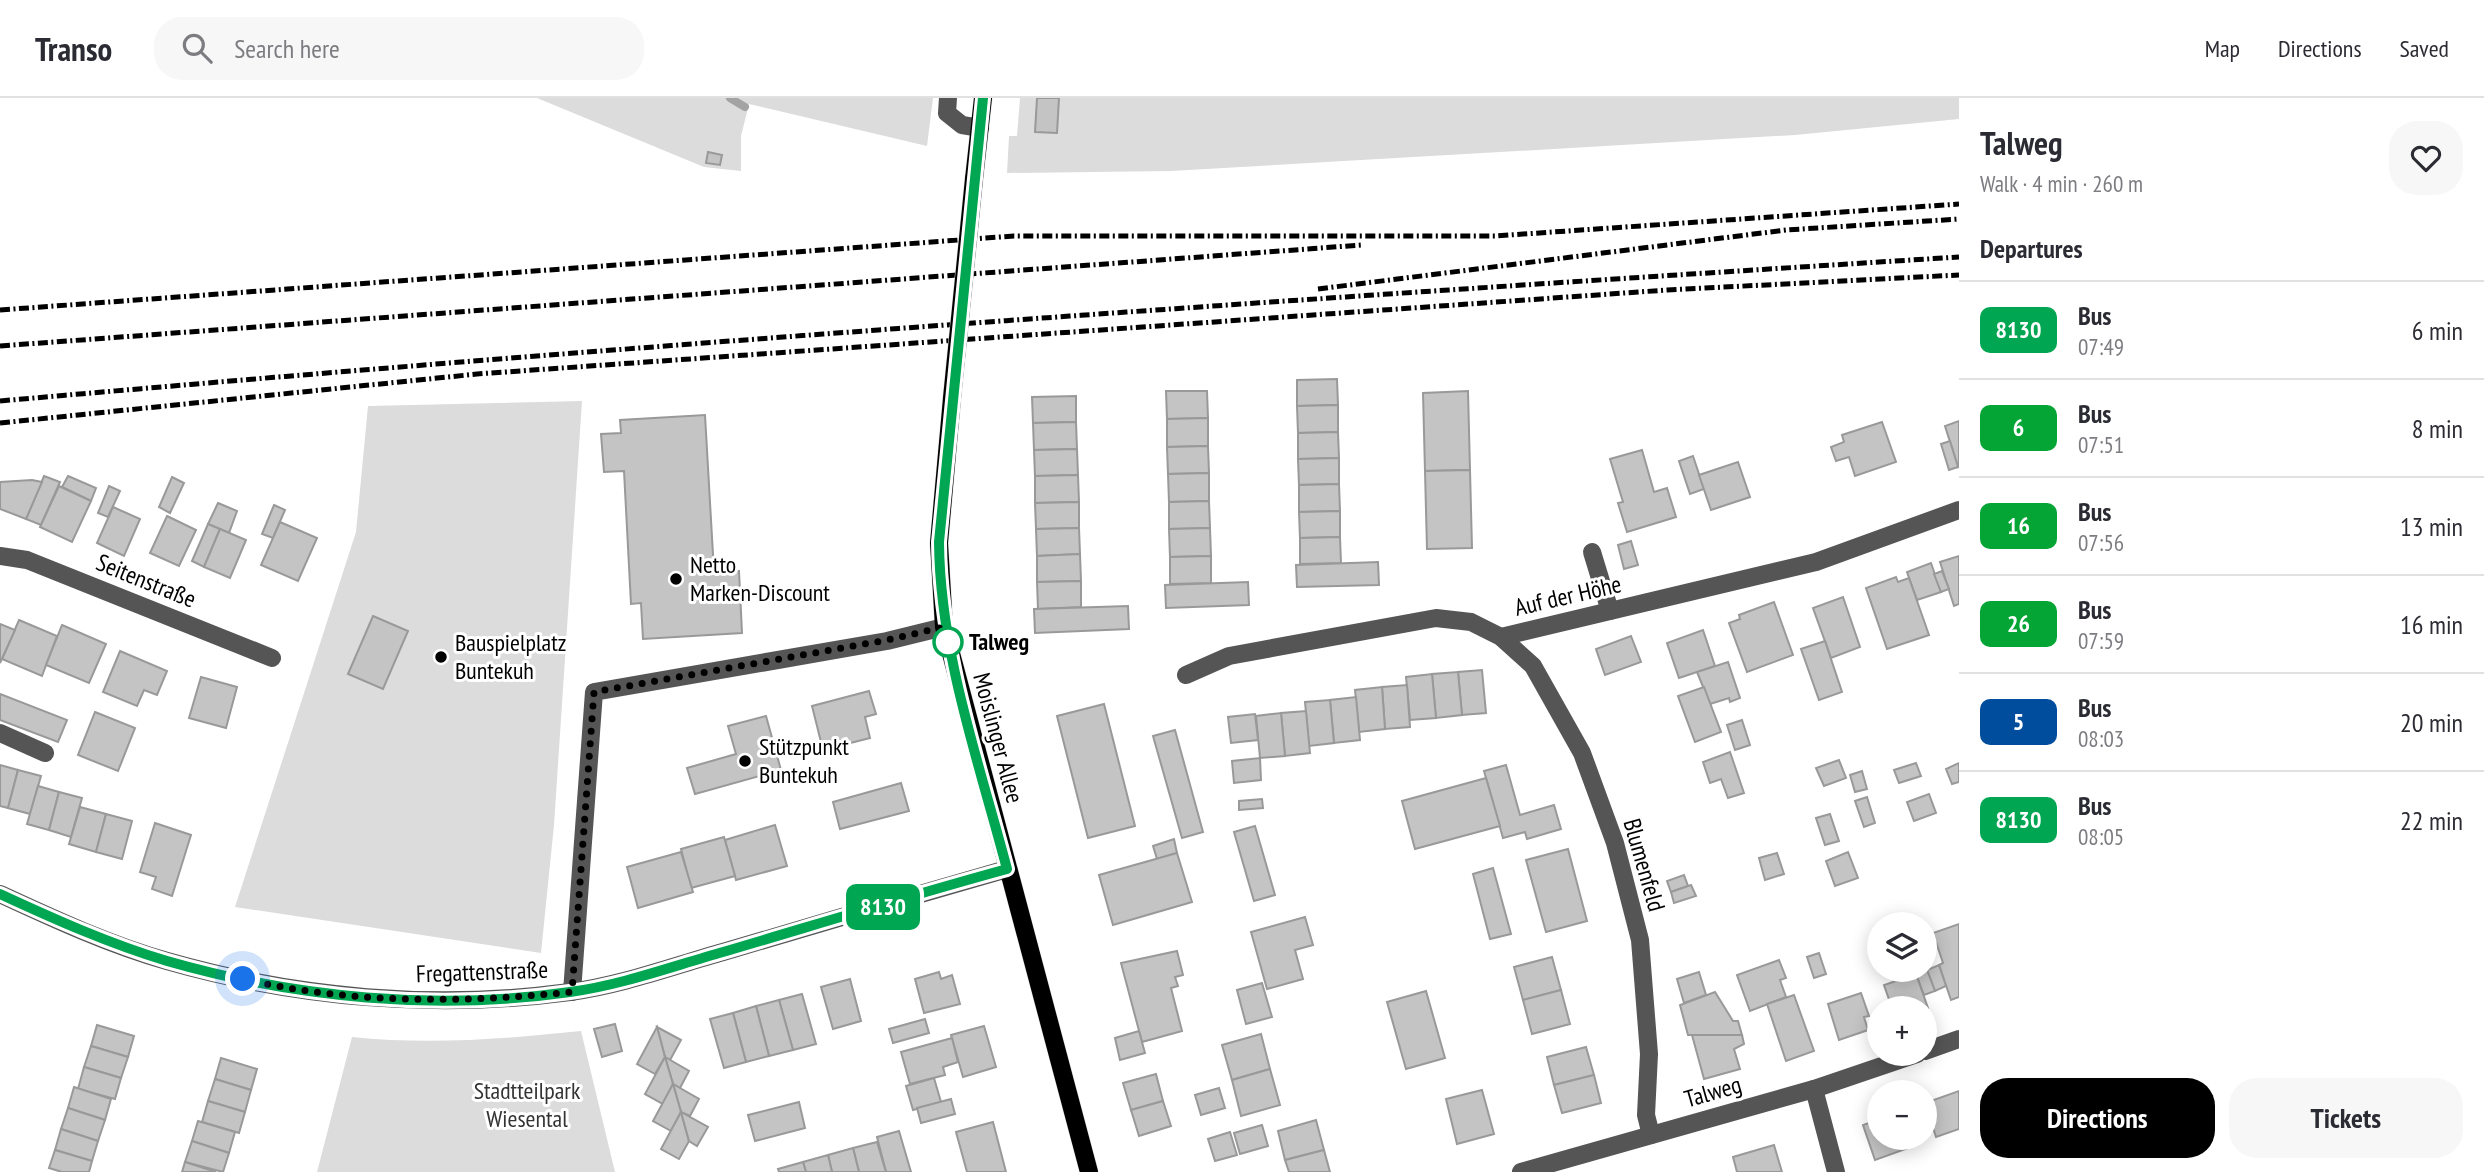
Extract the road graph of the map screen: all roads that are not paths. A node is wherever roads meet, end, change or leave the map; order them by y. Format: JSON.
{"nodes":[{"id":1,"x":948,"y":98,"type":"edge"},
{"id":2,"x":983,"y":98,"type":"edge"},
{"id":3,"x":979,"y":128,"type":"junction"},
{"id":4,"x":1959,"y":510,"type":"edge"},
{"id":5,"x":1592,"y":552,"type":"dead end"},
{"id":6,"x":0,"y":556,"type":"edge"},
{"id":7,"x":1610,"y":611,"type":"junction"},
{"id":8,"x":944,"y":627,"type":"junction"},
{"id":9,"x":1501,"y":637,"type":"junction"},
{"id":10,"x":272,"y":658,"type":"dead end"},
{"id":11,"x":1186,"y":675,"type":"dead end"},
{"id":12,"x":0,"y":733,"type":"edge"},
{"id":13,"x":45,"y":753,"type":"dead end"},
{"id":14,"x":1007,"y":869,"type":"junction"},
{"id":15,"x":0,"y":894,"type":"edge"},
{"id":16,"x":572,"y":992,"type":"junction"},
{"id":17,"x":1959,"y":1039,"type":"edge"},
{"id":18,"x":1937,"y":1047,"type":"edge"},
{"id":19,"x":1882,"y":1066,"type":"edge"},
{"id":20,"x":1814,"y":1089,"type":"junction"},
{"id":21,"x":1651,"y":1135,"type":"junction"},
{"id":22,"x":1089,"y":1172,"type":"edge"},
{"id":23,"x":1521,"y":1172,"type":"edge"},
{"id":24,"x":1836,"y":1172,"type":"edge"}],
"edges":[{"from":1,"to":3,"type":"street"},
{"from":2,"to":3,"type":"main road","name":"Moislinger Allee"},
{"from":3,"to":8,"type":"main road","name":"Moislinger Allee","bridge":true},
{"from":4,"to":7,"type":"street","name":"Auf der Höhe"},
{"from":5,"to":7,"type":"street"},
{"from":6,"to":10,"type":"street","name":"Seitenstraße"},
{"from":7,"to":9,"type":"street","name":"Auf der Höhe"},
{"from":8,"to":14,"type":"main road","name":"Moislinger Allee"},
{"from":8,"to":16,"type":"street"},
{"from":9,"to":11,"type":"street","name":"Auf der Höhe"},
{"from":9,"to":21,"type":"street","name":"Blumenfeld"},
{"from":12,"to":13,"type":"street"},
{"from":14,"to":16,"type":"street","name":"Fregattenstraße"},
{"from":14,"to":22,"type":"main road","name":"Moislinger Allee"},
{"from":15,"to":16,"type":"street","name":"Fregattenstraße"},
{"from":17,"to":18,"type":"street"},
{"from":19,"to":20,"type":"street","name":"Talweg"},
{"from":20,"to":21,"type":"street","name":"Talweg"},
{"from":20,"to":24,"type":"street"},
{"from":21,"to":23,"type":"street","name":"Talweg"}]}
